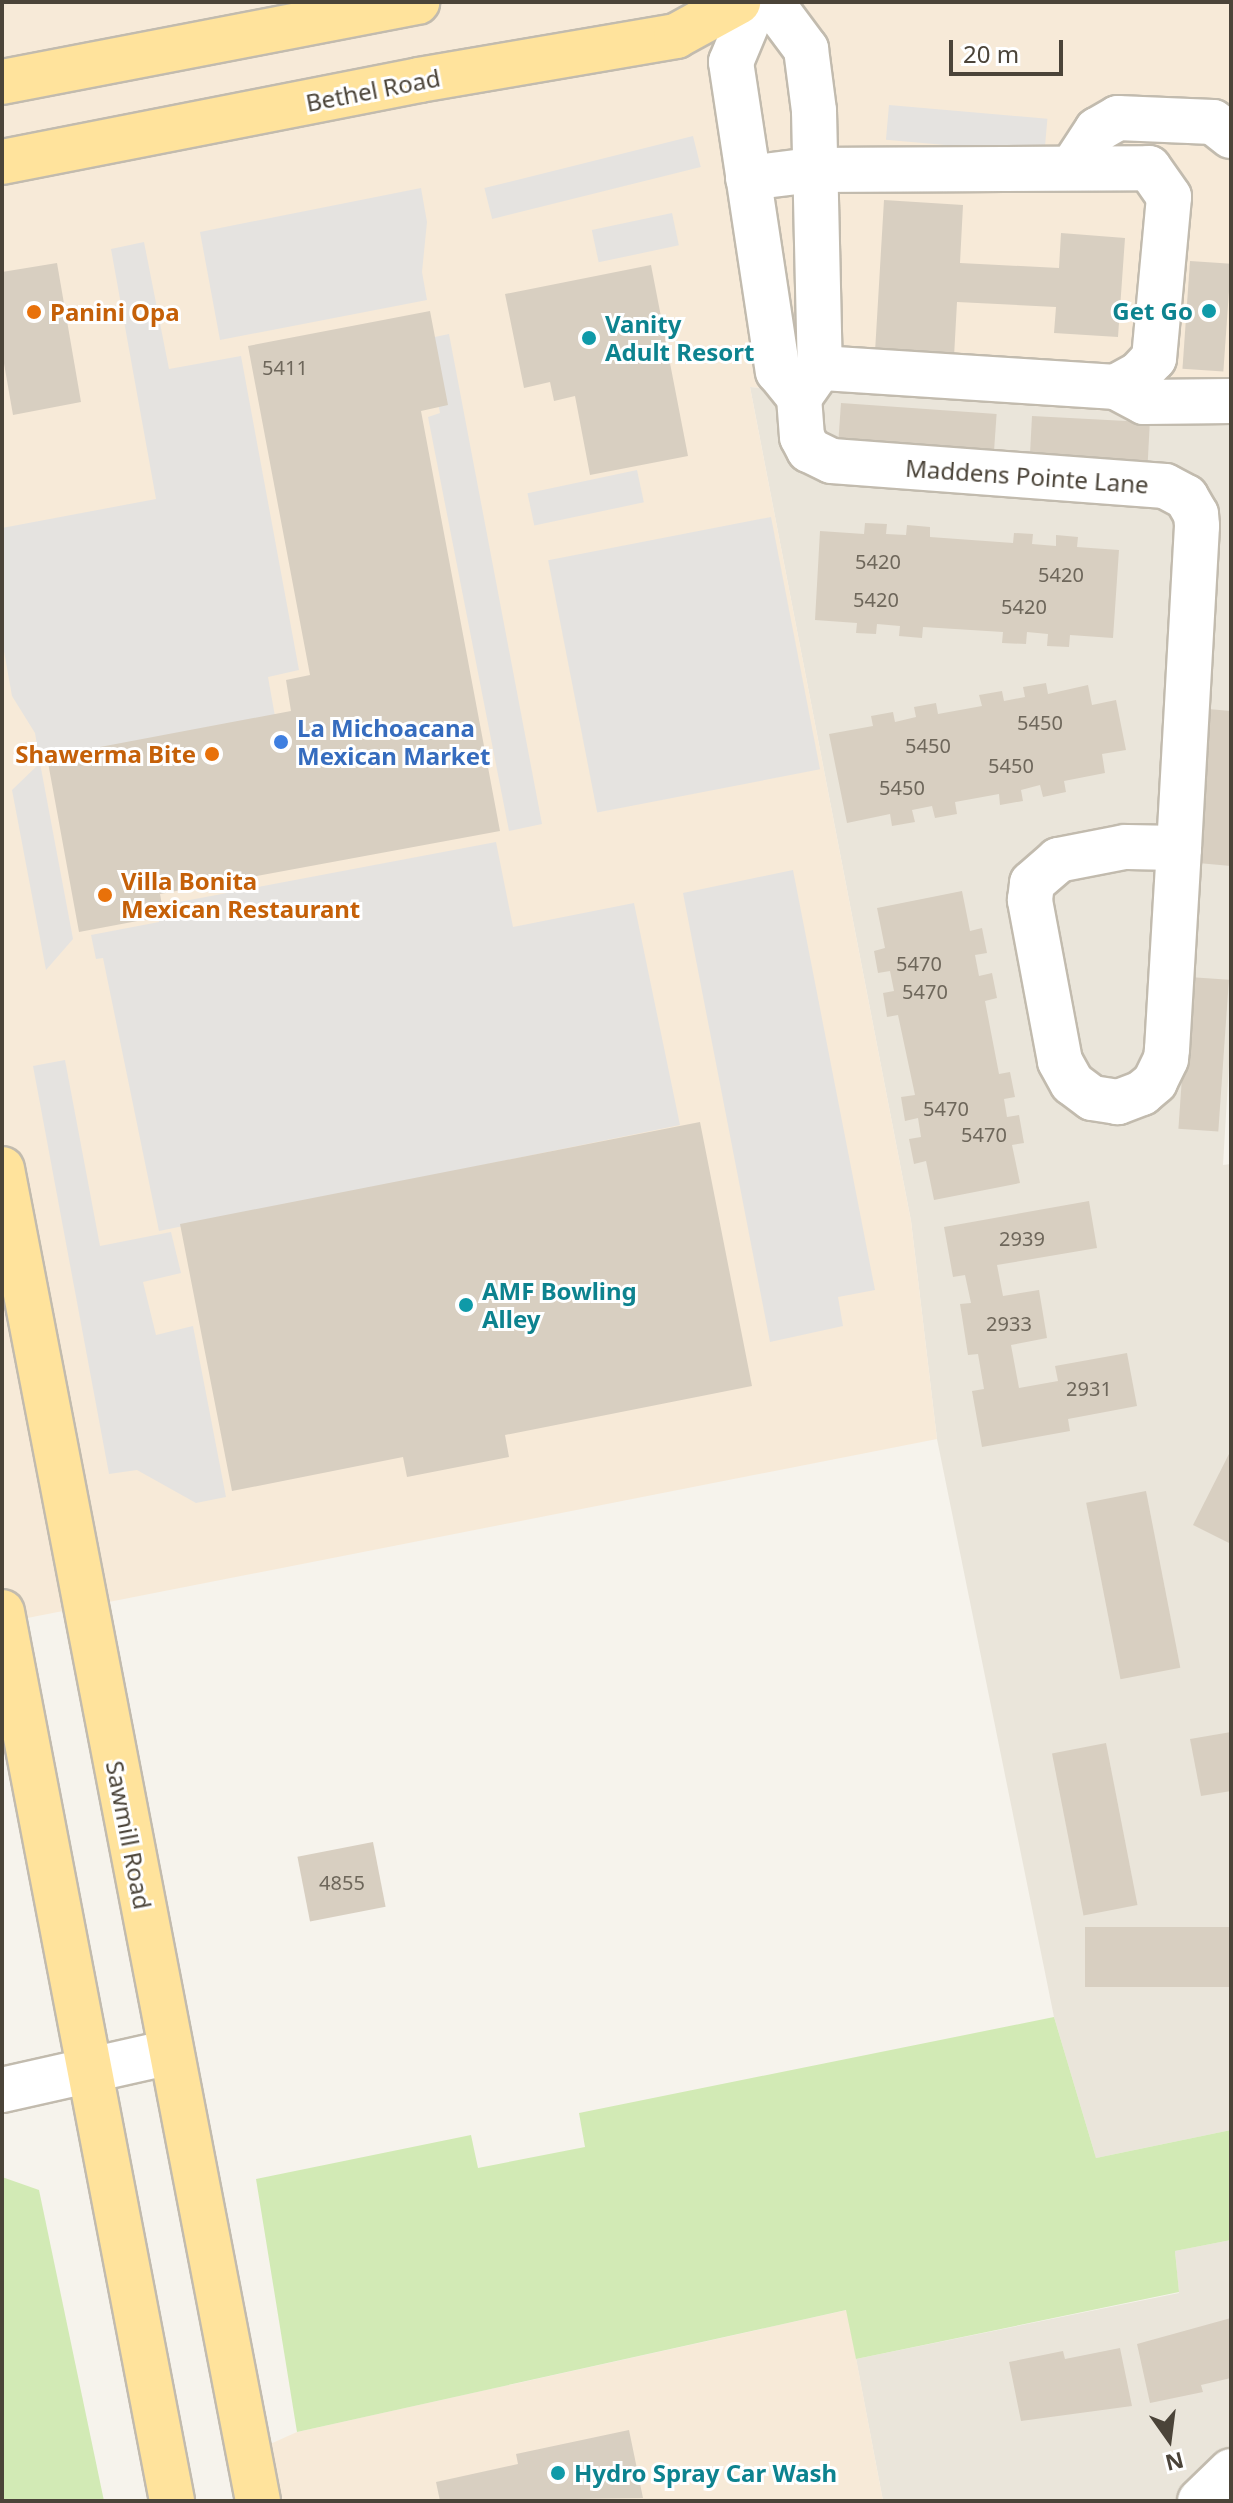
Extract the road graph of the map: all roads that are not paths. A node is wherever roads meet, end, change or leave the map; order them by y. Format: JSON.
{"nodes":[{"id":1,"x":408,"y":2,"type":"edge"},
{"id":2,"x":738,"y":2,"type":"edge"},
{"id":3,"x":756,"y":2,"type":"edge"},
{"id":4,"x":771,"y":2,"type":"edge"},
{"id":5,"x":281,"y":15,"type":"edge"},
{"id":6,"x":2,"y":82,"type":"edge"},
{"id":7,"x":1231,"y":136,"type":"edge"},
{"id":8,"x":2,"y":162,"type":"edge"},
{"id":9,"x":1074,"y":165,"type":"junction"},
{"id":10,"x":812,"y":170,"type":"junction"},
{"id":11,"x":748,"y":178,"type":"junction"},
{"id":12,"x":810,"y":382,"type":"junction"},
{"id":13,"x":1116,"y":387,"type":"junction"},
{"id":14,"x":1231,"y":401,"type":"edge"},
{"id":15,"x":1179,"y":848,"type":"junction"},
{"id":16,"x":2,"y":1169,"type":"edge"},
{"id":17,"x":2,"y":1612,"type":"edge"},
{"id":18,"x":171,"y":2052,"type":"junction"},
{"id":19,"x":89,"y":2070,"type":"junction"},
{"id":20,"x":2,"y":2090,"type":"edge"},
{"id":21,"x":1231,"y":2471,"type":"edge"},
{"id":22,"x":172,"y":2501,"type":"edge"},
{"id":23,"x":258,"y":2501,"type":"edge"},
{"id":24,"x":1200,"y":2501,"type":"edge"}],
"edges":[{"from":1,"to":5,"type":"main road"},
{"from":2,"to":8,"type":"main road","name":"Bethel Road"},
{"from":3,"to":11,"type":"street","name":"Maddens Pointe Lane"},
{"from":4,"to":10,"type":"street","name":"Maddens Pointe Lane"},
{"from":5,"to":6,"type":"main road"},
{"from":7,"to":9,"type":"street"},
{"from":9,"to":10,"type":"street"},
{"from":9,"to":13,"type":"street"},
{"from":10,"to":11,"type":"street"},
{"from":10,"to":12,"type":"street","name":"Maddens Pointe Lane"},
{"from":11,"to":12,"type":"street","name":"Maddens Pointe Lane"},
{"from":12,"to":13,"type":"street"},
{"from":12,"to":15,"type":"street","name":"Maddens Pointe Lane"},
{"from":13,"to":14,"type":"street"},
{"from":15,"to":15,"type":"street","name":"Maddens Pointe Lane"},
{"from":16,"to":18,"type":"main road","name":"Sawmill Road"},
{"from":17,"to":19,"type":"main road"},
{"from":18,"to":19,"type":"street"},
{"from":18,"to":23,"type":"main road","name":"Sawmill Road"},
{"from":19,"to":20,"type":"street"},
{"from":19,"to":22,"type":"main road"},
{"from":21,"to":24,"type":"street"}]}
